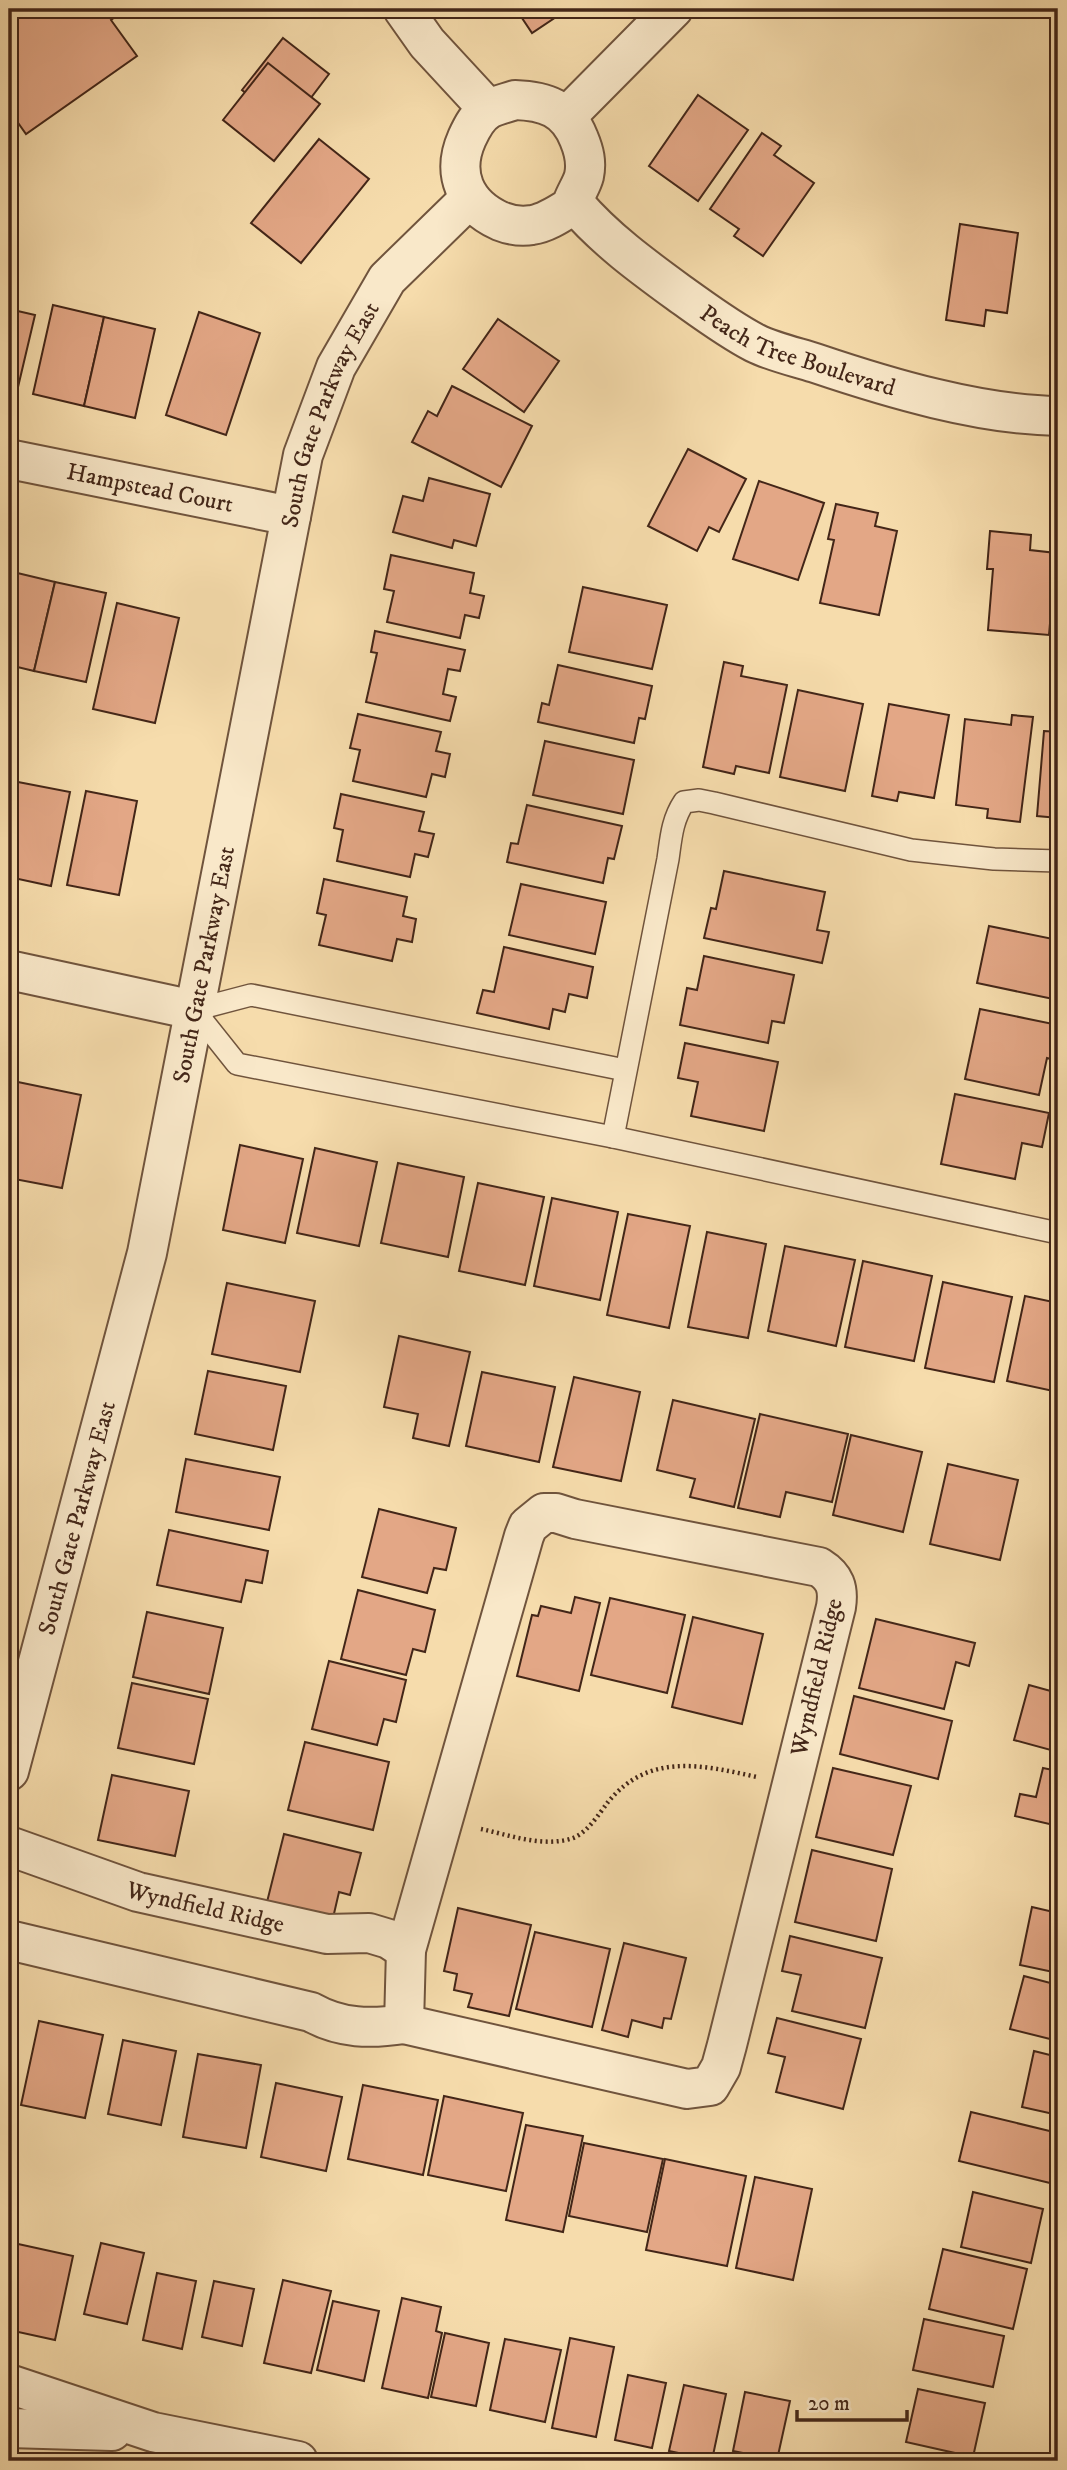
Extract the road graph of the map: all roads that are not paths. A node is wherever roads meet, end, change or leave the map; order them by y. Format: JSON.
{"nodes":[{"id":1,"x":403,"y":9,"type":"edge"},
{"id":2,"x":673,"y":9,"type":"edge"},
{"id":3,"x":488,"y":109,"type":"junction"},
{"id":4,"x":567,"y":116,"type":"junction"},
{"id":5,"x":470,"y":198,"type":"junction"},
{"id":6,"x":575,"y":204,"type":"junction"},
{"id":7,"x":1058,"y":416,"type":"edge"},
{"id":8,"x":9,"y":459,"type":"edge"},
{"id":9,"x":291,"y":516,"type":"junction"},
{"id":10,"x":1058,"y":861,"type":"edge"},
{"id":11,"x":9,"y":970,"type":"edge"},
{"id":12,"x":194,"y":1010,"type":"junction"},
{"id":13,"x":625,"y":1070,"type":"junction"},
{"id":14,"x":613,"y":1137,"type":"junction"},
{"id":15,"x":1058,"y":1233,"type":"edge"},
{"id":16,"x":9,"y":1772,"type":"edge"},
{"id":17,"x":9,"y":1846,"type":"edge"},
{"id":18,"x":9,"y":1940,"type":"edge"},
{"id":19,"x":406,"y":1950,"type":"junction"},
{"id":20,"x":404,"y":2024,"type":"junction"},
{"id":21,"x":9,"y":2384,"type":"edge"},
{"id":22,"x":9,"y":2428,"type":"edge"},
{"id":23,"x":153,"y":2432,"type":"junction"},
{"id":24,"x":298,"y":2461,"type":"edge"}],
"edges":[{"from":1,"to":3,"type":"street"},
{"from":2,"to":4,"type":"street"},
{"from":3,"to":4,"type":"street"},
{"from":3,"to":5,"type":"street"},
{"from":4,"to":6,"type":"street"},
{"from":5,"to":6,"type":"street"},
{"from":5,"to":9,"type":"street","name":"South Gate Parkway East"},
{"from":6,"to":7,"type":"street","name":"Peach Tree Boulevard"},
{"from":8,"to":9,"type":"street","name":"Hampstead Court"},
{"from":9,"to":12,"type":"street","name":"South Gate Parkway East"},
{"from":10,"to":13,"type":"lane"},
{"from":11,"to":12,"type":"street"},
{"from":12,"to":13,"type":"lane"},
{"from":12,"to":14,"type":"lane"},
{"from":12,"to":16,"type":"street","name":"South Gate Parkway East"},
{"from":13,"to":14,"type":"lane"},
{"from":14,"to":15,"type":"lane"},
{"from":17,"to":19,"type":"street","name":"Wyndfield Ridge"},
{"from":18,"to":20,"type":"street","name":"Wyndfield Ridge"},
{"from":19,"to":20,"type":"street","name":"Wyndfield Ridge"},
{"from":19,"to":20,"type":"street","name":"Wyndfield Ridge"},
{"from":21,"to":23,"type":"street"},
{"from":22,"to":23,"type":"street"},
{"from":23,"to":24,"type":"street"}]}
